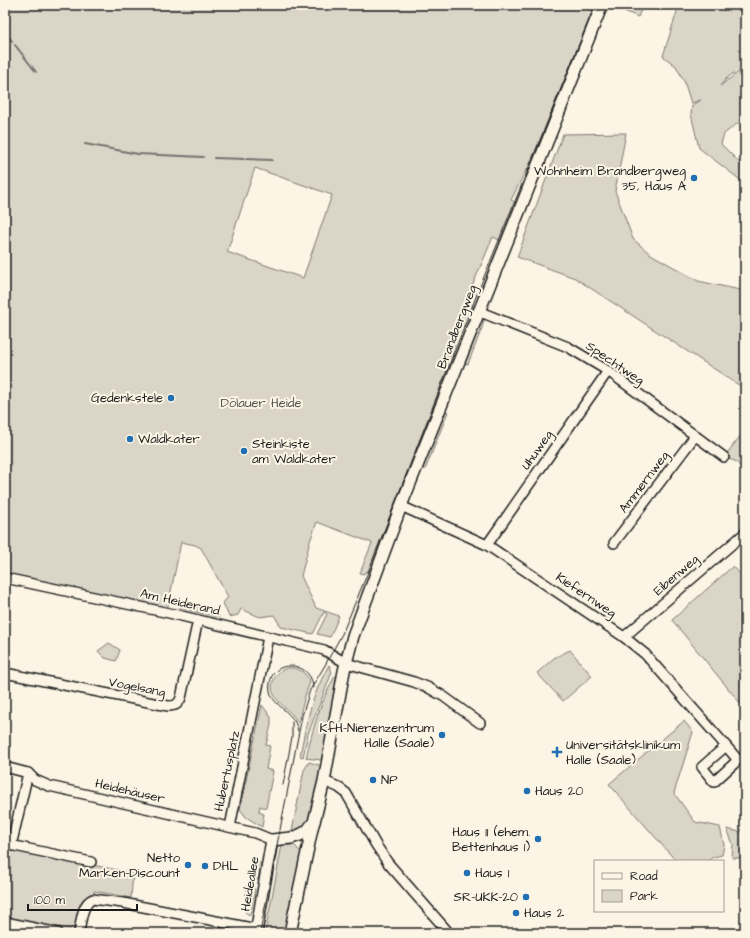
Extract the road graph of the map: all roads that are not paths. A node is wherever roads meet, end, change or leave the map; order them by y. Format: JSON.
{"nodes":[{"id":1,"x":602,"y":5,"type":"edge"},
{"id":2,"x":478,"y":311,"type":"junction"},
{"id":3,"x":608,"y":371,"type":"junction"},
{"id":4,"x":695,"y":436,"type":"junction"},
{"id":5,"x":724,"y":457,"type":"dead end"},
{"id":6,"x":401,"y":506,"type":"junction"},
{"id":7,"x":745,"y":533,"type":"edge"},
{"id":8,"x":614,"y":543,"type":"dead end"},
{"id":9,"x":487,"y":545,"type":"junction"},
{"id":10,"x":5,"y":578,"type":"edge"},
{"id":11,"x":198,"y":620,"type":"junction"},
{"id":12,"x":624,"y":636,"type":"junction"},
{"id":13,"x":268,"y":637,"type":"junction"},
{"id":14,"x":346,"y":663,"type":"junction"},
{"id":15,"x":5,"y":673,"type":"edge"},
{"id":16,"x":480,"y":724,"type":"dead end"},
{"id":17,"x":726,"y":746,"type":"dead end"},
{"id":18,"x":5,"y":767,"type":"edge"},
{"id":19,"x":28,"y":773,"type":"junction"},
{"id":20,"x":324,"y":781,"type":"junction"},
{"id":21,"x":314,"y":822,"type":"junction"},
{"id":22,"x":230,"y":827,"type":"junction"},
{"id":23,"x":291,"y":838,"type":"junction"},
{"id":24,"x":272,"y":840,"type":"junction"},
{"id":25,"x":8,"y":845,"type":"edge"},
{"id":26,"x":306,"y":855,"type":"junction"},
{"id":27,"x":91,"y":862,"type":"dead end"},
{"id":28,"x":5,"y":922,"type":"edge"},
{"id":29,"x":256,"y":931,"type":"edge"},
{"id":30,"x":58,"y":933,"type":"edge"},
{"id":31,"x":79,"y":933,"type":"edge"},
{"id":32,"x":290,"y":933,"type":"edge"},
{"id":33,"x":449,"y":933,"type":"edge"}],
"edges":[{"from":1,"to":2,"type":"main road","name":"Brandbergweg"},
{"from":2,"to":3,"type":"street","name":"Spechtweg"},
{"from":2,"to":6,"type":"main road","name":"Brandbergweg"},
{"from":3,"to":4,"type":"street","name":"Spechtweg"},
{"from":3,"to":9,"type":"street","name":"Uhuweg"},
{"from":4,"to":5,"type":"street","name":"Spechtweg"},
{"from":4,"to":8,"type":"street","name":"Ammernweg"},
{"from":6,"to":9,"type":"street","name":"Kiefernweg"},
{"from":6,"to":14,"type":"main road","name":"Brandbergweg"},
{"from":7,"to":12,"type":"street","name":"Eibenweg"},
{"from":9,"to":12,"type":"street","name":"Kiefernweg"},
{"from":10,"to":11,"type":"street","name":"Am Heiderand"},
{"from":11,"to":13,"type":"street","name":"Am Heiderand"},
{"from":11,"to":15,"type":"street","name":"Vogelsang"},
{"from":12,"to":17,"type":"street","name":"Kiefernweg"},
{"from":13,"to":14,"type":"street","name":"Am Heiderand"},
{"from":13,"to":22,"type":"street","name":"Hubertusplatz"},
{"from":14,"to":16,"type":"street","name":"Am Heiderand"},
{"from":14,"to":20,"type":"main road"},
{"from":18,"to":19,"type":"street","name":"Heidehäuser"},
{"from":19,"to":22,"type":"street","name":"Heidehäuser"},
{"from":19,"to":25,"type":"street"},
{"from":20,"to":21,"type":"main road"},
{"from":20,"to":33,"type":"street"},
{"from":21,"to":23,"type":"main road","name":"Hubertusplatz"},
{"from":21,"to":26,"type":"main road"},
{"from":22,"to":24,"type":"street","name":"Hubertusplatz"},
{"from":23,"to":24,"type":"main road","name":"Hubertusplatz"},
{"from":23,"to":26,"type":"main road"},
{"from":24,"to":29,"type":"main road","name":"Heideallee"},
{"from":25,"to":27,"type":"street"},
{"from":26,"to":32,"type":"main road"},
{"from":28,"to":30,"type":"street"},
{"from":29,"to":31,"type":"street"}]}
